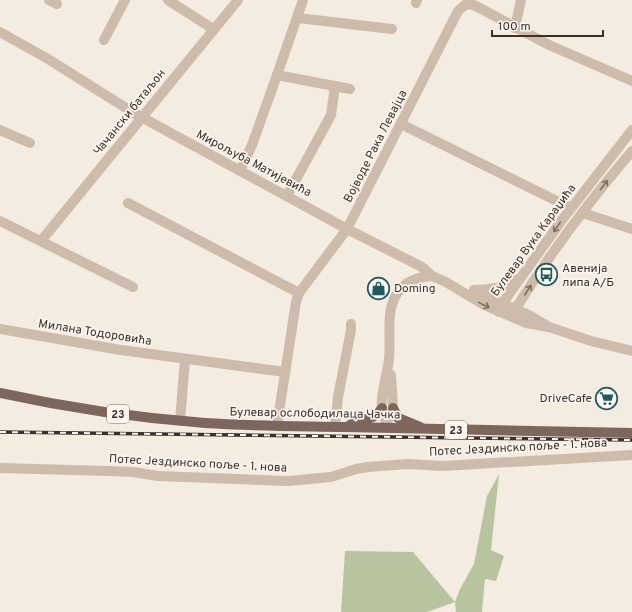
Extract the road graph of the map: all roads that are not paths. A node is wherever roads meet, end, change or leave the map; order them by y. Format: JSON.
{"nodes":[{"id":1,"x":125,"y":0,"type":"edge"},
{"id":2,"x":168,"y":0,"type":"edge"},
{"id":3,"x":238,"y":0,"type":"edge"},
{"id":4,"x":303,"y":0,"type":"edge"},
{"id":5,"x":521,"y":0,"type":"edge"},
{"id":6,"x":298,"y":18,"type":"junction"},
{"id":7,"x":515,"y":28,"type":"junction"},
{"id":8,"x":213,"y":29,"type":"junction"},
{"id":9,"x":392,"y":29,"type":"dead end"},
{"id":10,"x":0,"y":32,"type":"edge"},
{"id":11,"x":104,"y":40,"type":"dead end"},
{"id":12,"x":277,"y":75,"type":"junction"},
{"id":13,"x":632,"y":81,"type":"edge"},
{"id":14,"x":335,"y":86,"type":"junction"},
{"id":15,"x":350,"y":89,"type":"dead end"},
{"id":16,"x":142,"y":117,"type":"junction"},
{"id":17,"x":400,"y":124,"type":"junction"},
{"id":18,"x":0,"y":130,"type":"edge"},
{"id":19,"x":632,"y":130,"type":"edge"},
{"id":20,"x":30,"y":143,"type":"dead end"},
{"id":21,"x":632,"y":150,"type":"edge"},
{"id":22,"x":240,"y":171,"type":"junction"},
{"id":23,"x":287,"y":196,"type":"junction"},
{"id":24,"x":128,"y":203,"type":"dead end"},
{"id":25,"x":571,"y":208,"type":"junction"},
{"id":26,"x":583,"y":213,"type":"junction"},
{"id":27,"x":0,"y":222,"type":"edge"},
{"id":28,"x":347,"y":229,"type":"junction"},
{"id":29,"x":632,"y":229,"type":"edge"},
{"id":30,"x":41,"y":241,"type":"junction"},
{"id":31,"x":432,"y":276,"type":"junction"},
{"id":32,"x":520,"y":277,"type":"junction"},
{"id":33,"x":446,"y":282,"type":"junction"},
{"id":34,"x":133,"y":287,"type":"dead end"},
{"id":35,"x":474,"y":290,"type":"junction"},
{"id":36,"x":299,"y":294,"type":"junction"},
{"id":37,"x":501,"y":308,"type":"junction"},
{"id":38,"x":514,"y":309,"type":"junction"},
{"id":39,"x":351,"y":324,"type":"dead end"},
{"id":40,"x":550,"y":327,"type":"junction"},
{"id":41,"x":0,"y":329,"type":"edge"},
{"id":42,"x":632,"y":352,"type":"edge"},
{"id":43,"x":185,"y":359,"type":"junction"},
{"id":44,"x":389,"y":366,"type":"junction"},
{"id":45,"x":285,"y":372,"type":"junction"},
{"id":46,"x":0,"y":393,"type":"edge"},
{"id":47,"x":382,"y":408,"type":"junction"},
{"id":48,"x":393,"y":408,"type":"junction"},
{"id":49,"x":180,"y":421,"type":"junction"},
{"id":50,"x":277,"y":425,"type":"junction"},
{"id":51,"x":386,"y":426,"type":"junction"},
{"id":52,"x":335,"y":427,"type":"junction"},
{"id":53,"x":346,"y":427,"type":"junction"},
{"id":54,"x":423,"y":429,"type":"junction"},
{"id":55,"x":632,"y":433,"type":"edge"},
{"id":56,"x":632,"y":455,"type":"edge"},
{"id":57,"x":0,"y":468,"type":"edge"}],
"edges":[{"from":1,"to":11,"type":"street"},
{"from":2,"to":8,"type":"street"},
{"from":3,"to":8,"type":"street","name":"Чачански батаљон"},
{"from":4,"to":6,"type":"street"},
{"from":5,"to":7,"type":"street"},
{"from":6,"to":9,"type":"street"},
{"from":6,"to":12,"type":"street"},
{"from":7,"to":13,"type":"street"},
{"from":7,"to":17,"type":"street","name":"Војводе Рака Левајца"},
{"from":8,"to":16,"type":"street","name":"Чачански батаљон"},
{"from":10,"to":16,"type":"street","name":"Мирољуба Матијевића"},
{"from":12,"to":14,"type":"street"},
{"from":12,"to":22,"type":"street"},
{"from":14,"to":15,"type":"street"},
{"from":14,"to":23,"type":"street"},
{"from":16,"to":22,"type":"street","name":"Мирољуба Матијевића"},
{"from":16,"to":30,"type":"street","name":"Чачански батаљон"},
{"from":17,"to":25,"type":"street"},
{"from":17,"to":28,"type":"street","name":"Војводе Рака Левајца"},
{"from":18,"to":20,"type":"street"},
{"from":19,"to":25,"type":"street","name":"Булевар Вука Караџића"},
{"from":26,"to":21,"type":"street","name":"Булевар Вука Караџића","one_way":true},
{"from":22,"to":23,"type":"street","name":"Мирољуба Матијевића"},
{"from":23,"to":28,"type":"street","name":"Мирољуба Матијевића"},
{"from":24,"to":36,"type":"street"},
{"from":25,"to":32,"type":"street","name":"Булевар Вука Караџића","one_way":true},
{"from":26,"to":29,"type":"street"},
{"from":38,"to":26,"type":"street","name":"Булевар Вука Караџића","one_way":true},
{"from":27,"to":30,"type":"street"},
{"from":28,"to":31,"type":"street","name":"Мирољуба Матијевића"},
{"from":28,"to":36,"type":"street","name":"Војводе Рака Левајца"},
{"from":30,"to":34,"type":"street"},
{"from":31,"to":33,"type":"street","name":"Мирољуба Матијевића"},
{"from":31,"to":44,"type":"street"},
{"from":32,"to":35,"type":"street"},
{"from":32,"to":37,"type":"street","name":"Булевар Вука Караџића"},
{"from":33,"to":35,"type":"street"},
{"from":33,"to":37,"type":"street","name":"Мирољуба Матијевића","one_way":true},
{"from":35,"to":37,"type":"street"},
{"from":36,"to":45,"type":"street","name":"Војводе Рака Левајца"},
{"from":37,"to":38,"type":"street","name":"Булевар Вука Караџића"},
{"from":37,"to":40,"type":"street"},
{"from":38,"to":40,"type":"street"},
{"from":39,"to":52,"type":"street"},
{"from":40,"to":42,"type":"street"},
{"from":41,"to":43,"type":"street","name":"Милана Тодоровића"},
{"from":43,"to":45,"type":"street","name":"Милана Тодоровића"},
{"from":43,"to":49,"type":"street"},
{"from":44,"to":47,"type":"street"},
{"from":44,"to":48,"type":"street"},
{"from":45,"to":50,"type":"street","name":"Војводе Рака Левајца"},
{"from":46,"to":49,"type":"main road","name":"Булевар ослободилаца Чачка","number":"23"},
{"from":47,"to":51,"type":"street"},
{"from":47,"to":53,"type":"main road"},
{"from":48,"to":51,"type":"street"},
{"from":48,"to":54,"type":"main road"},
{"from":49,"to":50,"type":"main road","name":"Булевар ослободилаца Чачка","number":"23"},
{"from":50,"to":52,"type":"main road","name":"Булевар ослободилаца Чачка","number":"23"},
{"from":51,"to":53,"type":"main road","name":"Булевар ослободилаца Чачка","number":"23"},
{"from":51,"to":54,"type":"main road","name":"Булевар ослободилаца Чачка","number":"23"},
{"from":52,"to":53,"type":"main road","name":"Булевар ослободилаца Чачка","number":"23"},
{"from":54,"to":55,"type":"main road","name":"Булевар ослободилаца Чачка","number":"23"},
{"from":56,"to":57,"type":"street","name":"Потес Јездинско поље - 1. нова"}]}
